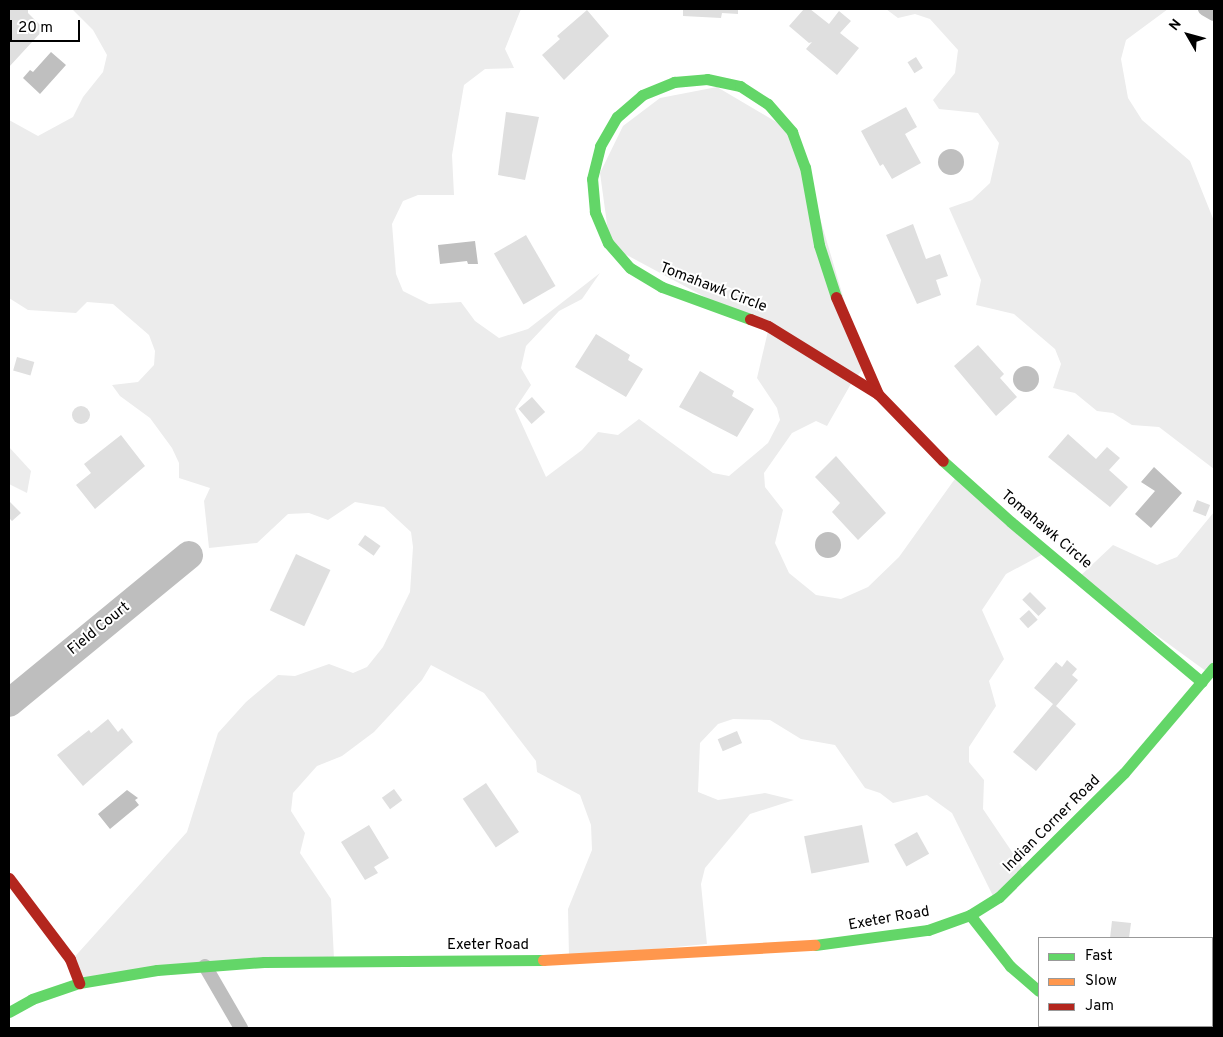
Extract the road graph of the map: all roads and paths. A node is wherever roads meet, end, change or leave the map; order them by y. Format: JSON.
{"nodes":[{"id":1,"x":1205,"y":9,"type":"edge"},
{"id":2,"x":1214,"y":14,"type":"edge"},
{"id":3,"x":878,"y":394,"type":"junction"},
{"id":4,"x":189,"y":556,"type":"dead end"},
{"id":5,"x":1214,"y":667,"type":"edge"},
{"id":6,"x":1202,"y":682,"type":"junction"},
{"id":7,"x":9,"y":703,"type":"edge"},
{"id":8,"x":9,"y":878,"type":"edge"},
{"id":9,"x":970,"y":915,"type":"junction"},
{"id":10,"x":205,"y":966,"type":"junction"},
{"id":11,"x":79,"y":983,"type":"junction"},
{"id":12,"x":1038,"y":990,"type":"edge"},
{"id":13,"x":9,"y":1012,"type":"edge"},
{"id":14,"x":242,"y":1028,"type":"edge"}],
"edges":[{"from":1,"to":2,"type":"lane"},
{"from":3,"to":3,"type":"street","name":"Tomahawk Circle"},
{"from":3,"to":6,"type":"street","name":"Tomahawk Circle"},
{"from":4,"to":7,"type":"street","name":"Field Court"},
{"from":5,"to":6,"type":"street","name":"Indian Corner Road"},
{"from":6,"to":9,"type":"street","name":"Indian Corner Road"},
{"from":8,"to":11,"type":"street"},
{"from":9,"to":10,"type":"street","name":"Exeter Road"},
{"from":9,"to":12,"type":"street"},
{"from":10,"to":11,"type":"street","name":"Exeter Road"},
{"from":10,"to":14,"type":"lane"},
{"from":11,"to":13,"type":"street","name":"Exeter Road"}]}
